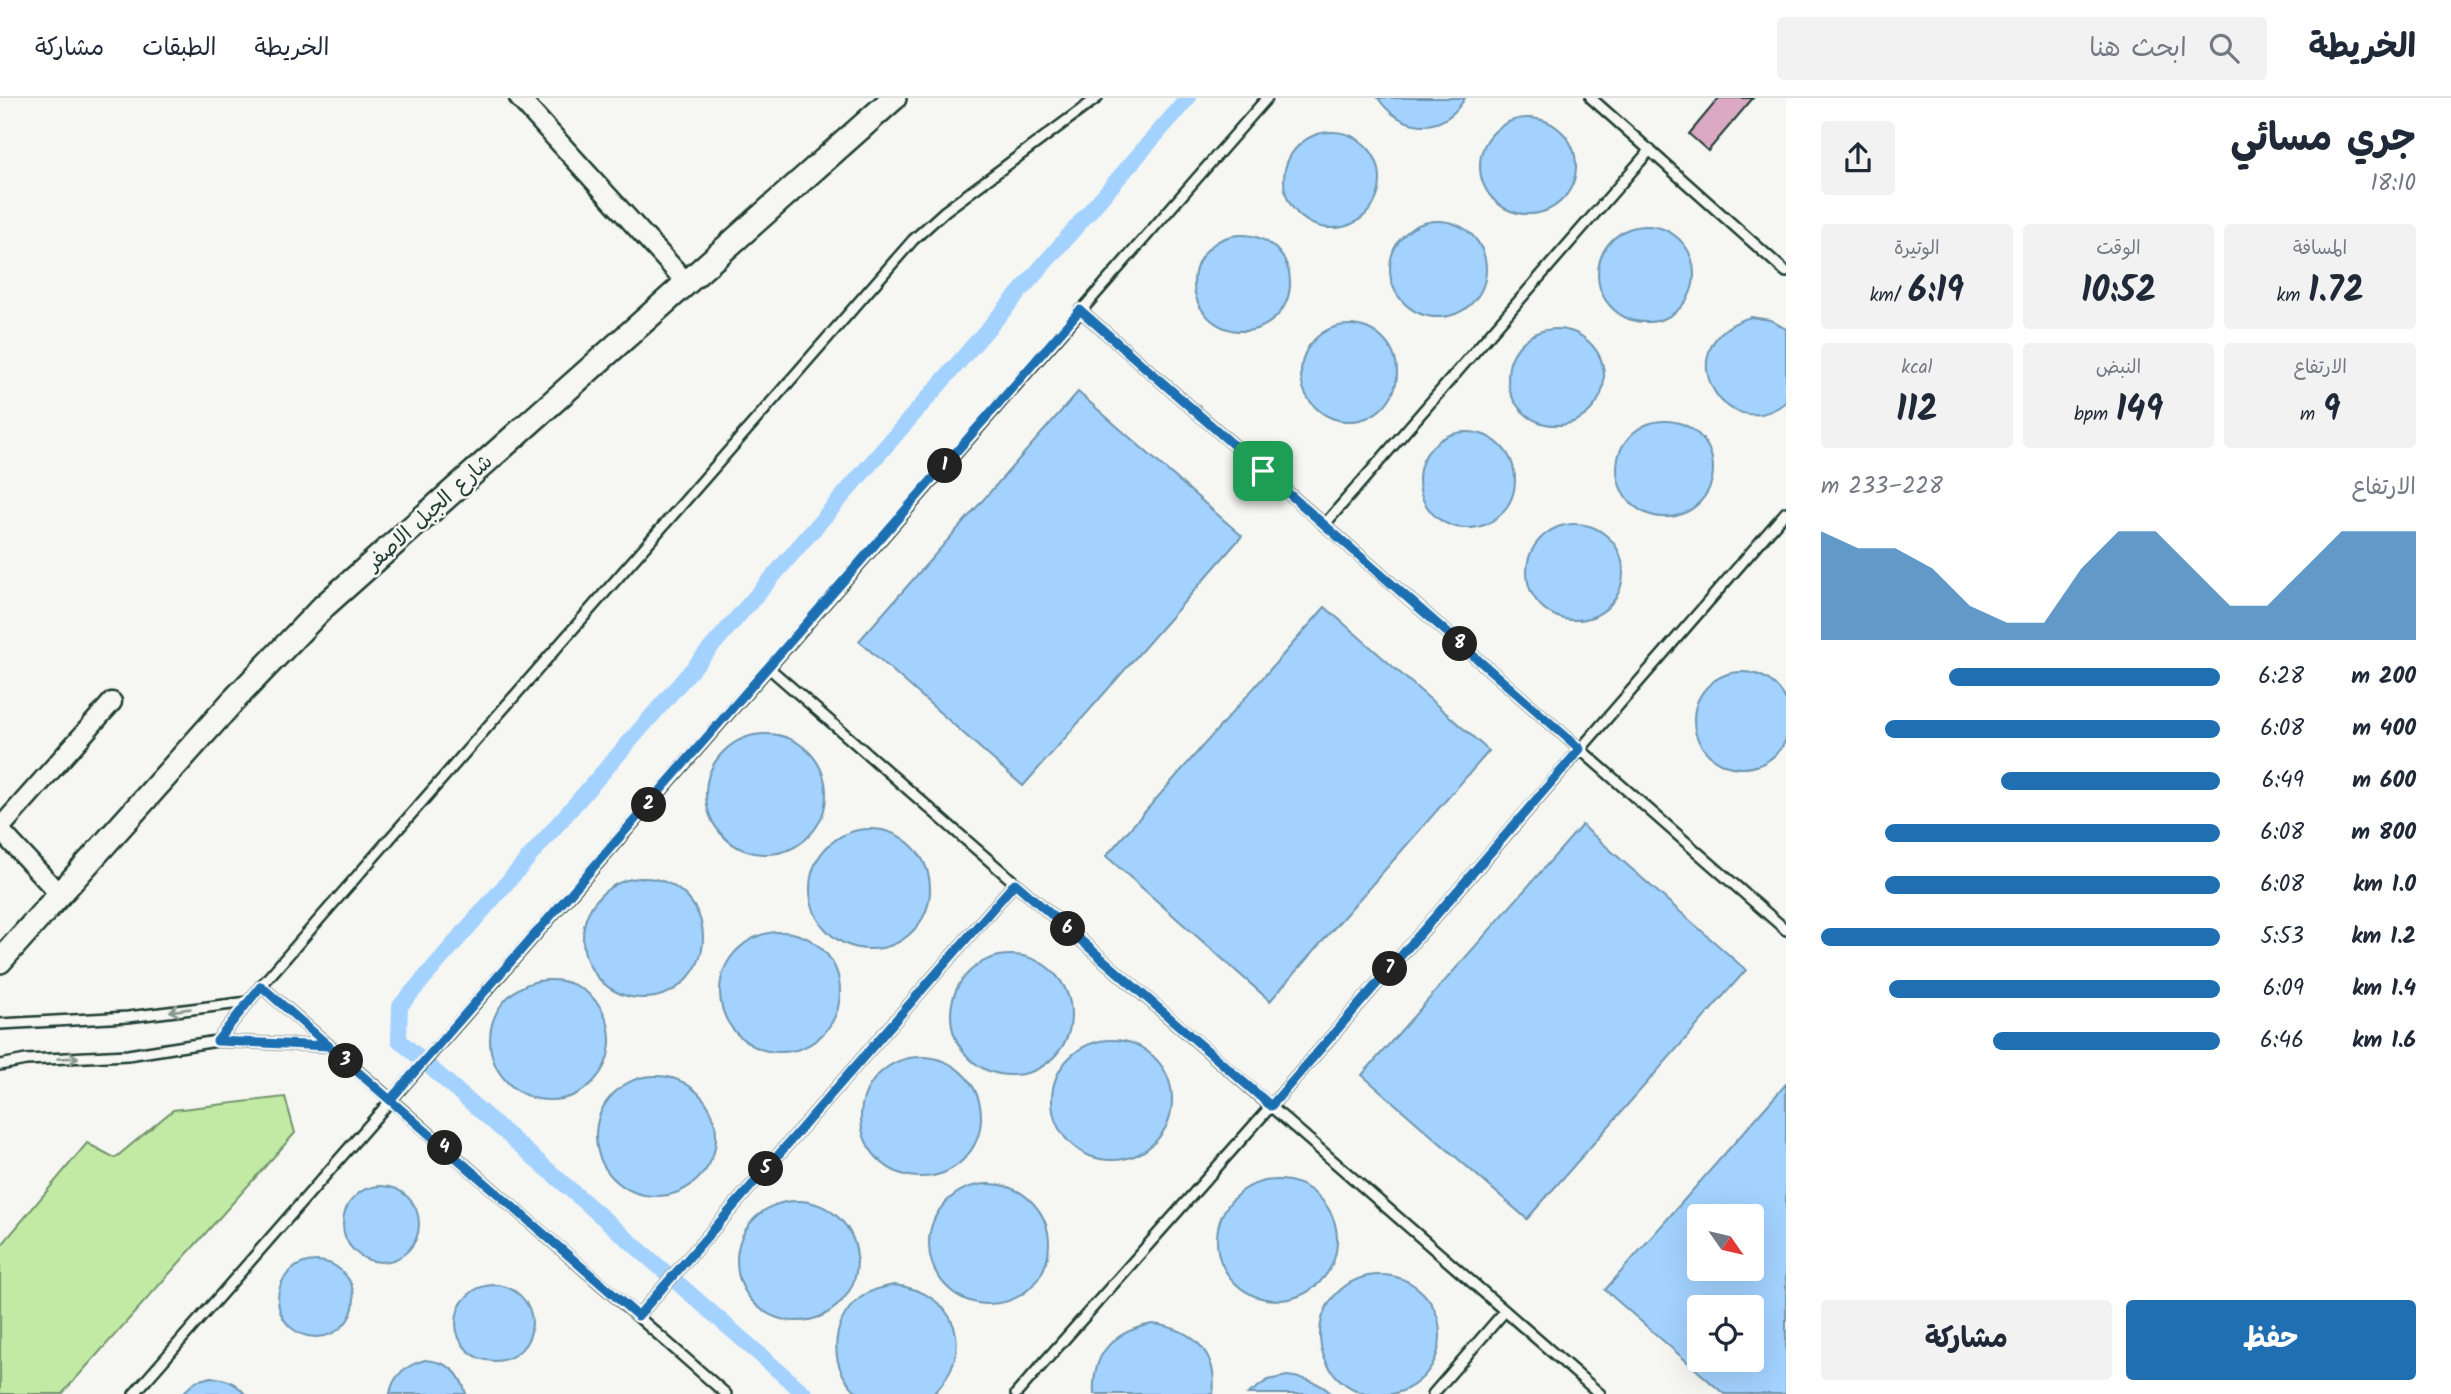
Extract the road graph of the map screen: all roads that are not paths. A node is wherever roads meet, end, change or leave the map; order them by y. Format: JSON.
{"nodes":[{"id":1,"x":519,"y":98,"type":"edge"},
{"id":2,"x":894,"y":98,"type":"edge"},
{"id":3,"x":1097,"y":98,"type":"edge"},
{"id":4,"x":1267,"y":98,"type":"edge"},
{"id":5,"x":1591,"y":98,"type":"edge"},
{"id":6,"x":1650,"y":150,"type":"junction"},
{"id":7,"x":1786,"y":272,"type":"edge"},
{"id":8,"x":686,"y":282,"type":"junction"},
{"id":9,"x":1080,"y":310,"type":"junction"},
{"id":10,"x":1786,"y":512,"type":"edge"},
{"id":11,"x":1324,"y":525,"type":"junction"},
{"id":12,"x":769,"y":668,"type":"junction"},
{"id":13,"x":112,"y":702,"type":"dead end"},
{"id":14,"x":1580,"y":749,"type":"junction"},
{"id":15,"x":0,"y":829,"type":"edge"},
{"id":16,"x":1015,"y":883,"type":"junction"},
{"id":17,"x":60,"y":895,"type":"junction"},
{"id":18,"x":1786,"y":930,"type":"edge"},
{"id":19,"x":1,"y":962,"type":"edge"},
{"id":20,"x":261,"y":986,"type":"junction"},
{"id":21,"x":248,"y":1002,"type":"junction"},
{"id":22,"x":0,"y":1024,"type":"edge"},
{"id":23,"x":217,"y":1041,"type":"junction"},
{"id":24,"x":328,"y":1046,"type":"junction"},
{"id":25,"x":0,"y":1065,"type":"edge"},
{"id":26,"x":390,"y":1100,"type":"junction"},
{"id":27,"x":1271,"y":1106,"type":"junction"},
{"id":28,"x":1505,"y":1311,"type":"junction"},
{"id":29,"x":638,"y":1316,"type":"junction"},
{"id":30,"x":134,"y":1394,"type":"edge"},
{"id":31,"x":726,"y":1394,"type":"edge"},
{"id":32,"x":1016,"y":1394,"type":"edge"},
{"id":33,"x":1433,"y":1394,"type":"edge"},
{"id":34,"x":1600,"y":1394,"type":"edge"}],
"edges":[{"from":1,"to":8,"type":"street"},
{"from":2,"to":8,"type":"street","name":"شارع الجبل الاصفر"},
{"from":3,"to":20,"type":"lane"},
{"from":4,"to":9,"type":"lane"},
{"from":5,"to":6,"type":"lane"},
{"from":6,"to":7,"type":"lane"},
{"from":6,"to":11,"type":"lane"},
{"from":8,"to":17,"type":"street","name":"شارع الجبل الاصفر"},
{"from":9,"to":11,"type":"lane"},
{"from":9,"to":12,"type":"lane"},
{"from":10,"to":14,"type":"lane"},
{"from":11,"to":14,"type":"lane"},
{"from":12,"to":16,"type":"lane"},
{"from":12,"to":26,"type":"lane"},
{"from":13,"to":15,"type":"street"},
{"from":14,"to":18,"type":"lane"},
{"from":14,"to":27,"type":"lane"},
{"from":15,"to":17,"type":"street"},
{"from":16,"to":27,"type":"lane"},
{"from":16,"to":29,"type":"lane"},
{"from":17,"to":19,"type":"street","name":"شارع الجبل الاصفر"},
{"from":20,"to":21,"type":"lane"},
{"from":20,"to":24,"type":"lane"},
{"from":21,"to":22,"type":"lane","one_way":true},
{"from":21,"to":23,"type":"lane"},
{"from":23,"to":24,"type":"lane"},
{"from":25,"to":23,"type":"lane","one_way":true},
{"from":24,"to":26,"type":"lane"},
{"from":26,"to":29,"type":"lane"},
{"from":26,"to":30,"type":"lane"},
{"from":27,"to":28,"type":"lane"},
{"from":27,"to":32,"type":"lane"},
{"from":28,"to":33,"type":"lane"},
{"from":28,"to":34,"type":"lane"},
{"from":29,"to":31,"type":"lane"}]}
